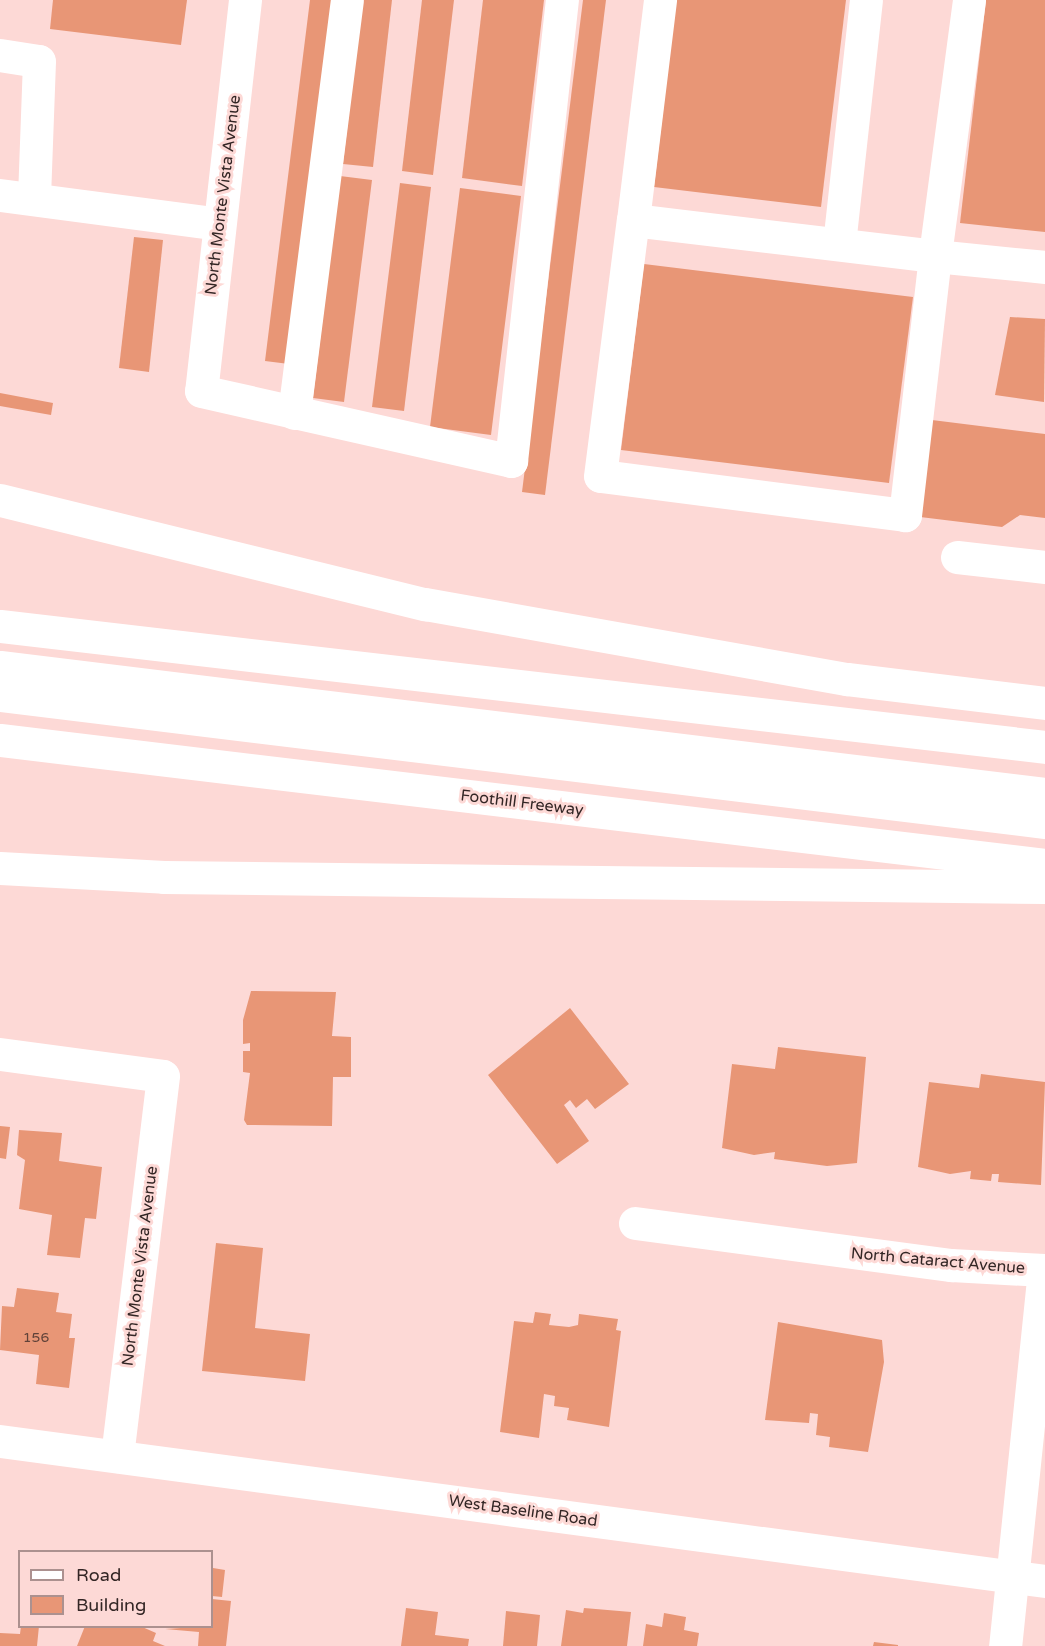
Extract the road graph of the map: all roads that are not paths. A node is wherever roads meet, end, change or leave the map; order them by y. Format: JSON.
{"nodes":[{"id":1,"x":245,"y":0,"type":"edge"},
{"id":2,"x":347,"y":0,"type":"edge"},
{"id":3,"x":562,"y":0,"type":"edge"},
{"id":4,"x":660,"y":0,"type":"edge"},
{"id":5,"x":866,"y":0,"type":"edge"},
{"id":6,"x":969,"y":0,"type":"edge"},
{"id":7,"x":0,"y":55,"type":"edge"},
{"id":8,"x":0,"y":195,"type":"edge"},
{"id":9,"x":34,"y":198,"type":"junction"},
{"id":10,"x":633,"y":220,"type":"junction"},
{"id":11,"x":219,"y":224,"type":"junction"},
{"id":12,"x":839,"y":244,"type":"junction"},
{"id":13,"x":935,"y":256,"type":"junction"},
{"id":14,"x":1045,"y":267,"type":"edge"},
{"id":15,"x":294,"y":413,"type":"junction"},
{"id":16,"x":0,"y":500,"type":"edge"},
{"id":17,"x":957,"y":557,"type":"dead end"},
{"id":18,"x":1045,"y":567,"type":"edge"},
{"id":19,"x":0,"y":626,"type":"edge"},
{"id":20,"x":0,"y":667,"type":"edge"},
{"id":21,"x":0,"y":695,"type":"edge"},
{"id":22,"x":1045,"y":703,"type":"edge"},
{"id":23,"x":0,"y":740,"type":"edge"},
{"id":24,"x":1045,"y":747,"type":"edge"},
{"id":25,"x":1045,"y":794,"type":"edge"},
{"id":26,"x":1045,"y":822,"type":"edge"},
{"id":27,"x":1045,"y":866,"type":"edge"},
{"id":28,"x":0,"y":868,"type":"edge"},
{"id":29,"x":1045,"y":887,"type":"edge"},
{"id":30,"x":0,"y":1054,"type":"edge"},
{"id":31,"x":635,"y":1223,"type":"dead end"},
{"id":32,"x":0,"y":1441,"type":"edge"},
{"id":33,"x":117,"y":1456,"type":"junction"},
{"id":34,"x":1010,"y":1577,"type":"junction"},
{"id":35,"x":1045,"y":1581,"type":"edge"},
{"id":36,"x":1005,"y":1646,"type":"edge"}],
"edges":[{"from":1,"to":11,"type":"main road","name":"North Monte Vista Avenue"},
{"from":2,"to":15,"type":"main road"},
{"from":3,"to":15,"type":"main road"},
{"from":4,"to":10,"type":"main road"},
{"from":5,"to":12,"type":"main road"},
{"from":6,"to":13,"type":"main road"},
{"from":7,"to":9,"type":"main road"},
{"from":8,"to":9,"type":"main road"},
{"from":9,"to":11,"type":"main road"},
{"from":10,"to":12,"type":"main road"},
{"from":10,"to":13,"type":"main road"},
{"from":11,"to":15,"type":"main road","name":"North Monte Vista Avenue"},
{"from":12,"to":13,"type":"main road"},
{"from":13,"to":14,"type":"main road"},
{"from":16,"to":22,"type":"main road"},
{"from":17,"to":18,"type":"main road"},
{"from":19,"to":24,"type":"main road"},
{"from":20,"to":25,"type":"main road"},
{"from":21,"to":26,"type":"main road"},
{"from":23,"to":27,"type":"main road","name":"Foothill Freeway"},
{"from":28,"to":29,"type":"main road"},
{"from":30,"to":33,"type":"main road","name":"North Monte Vista Avenue"},
{"from":31,"to":34,"type":"main road","name":"North Cataract Avenue"},
{"from":32,"to":33,"type":"main road","name":"West Baseline Road"},
{"from":33,"to":34,"type":"main road","name":"West Baseline Road"},
{"from":34,"to":35,"type":"main road","name":"West Baseline Road"},
{"from":34,"to":36,"type":"main road","name":"North Cataract Avenue"}]}
